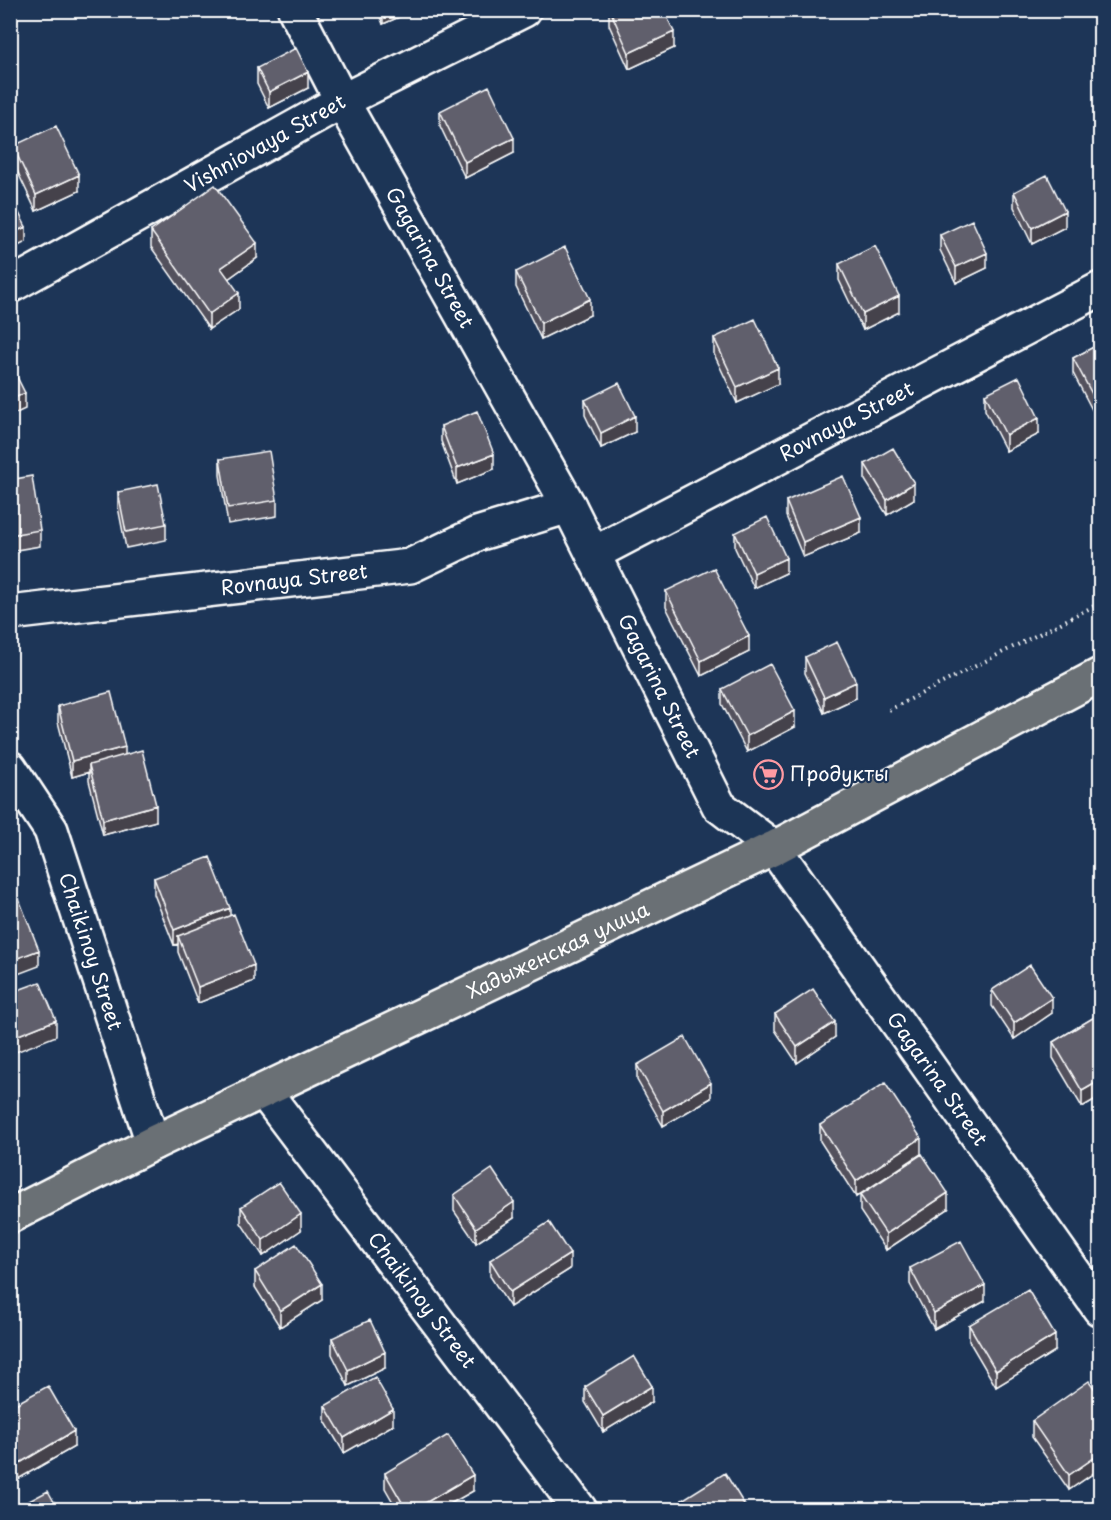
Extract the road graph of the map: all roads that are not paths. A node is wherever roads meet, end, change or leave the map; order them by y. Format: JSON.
{"nodes":[{"id":1,"x":295,"y":10,"type":"edge"},
{"id":2,"x":524,"y":10,"type":"edge"},
{"id":3,"x":342,"y":101,"type":"junction"},
{"id":4,"x":10,"y":286,"type":"edge"},
{"id":5,"x":1101,"y":289,"type":"edge"},
{"id":6,"x":569,"y":506,"type":"junction"},
{"id":7,"x":593,"y":554,"type":"junction"},
{"id":8,"x":10,"y":613,"type":"edge"},
{"id":9,"x":1101,"y":675,"type":"edge"},
{"id":10,"x":10,"y":768,"type":"edge"},
{"id":11,"x":774,"y":848,"type":"junction"},
{"id":12,"x":264,"y":1091,"type":"junction"},
{"id":13,"x":153,"y":1143,"type":"junction"},
{"id":14,"x":10,"y":1216,"type":"edge"},
{"id":15,"x":1101,"y":1309,"type":"edge"},
{"id":16,"x":580,"y":1509,"type":"edge"}],
"edges":[{"from":1,"to":3,"type":"street","name":"Gagarina Street"},
{"from":2,"to":3,"type":"street","name":"Vishniovaya Street"},
{"from":3,"to":4,"type":"street","name":"Vishniovaya Street"},
{"from":3,"to":6,"type":"street","name":"Gagarina Street"},
{"from":5,"to":7,"type":"street","name":"Rovnaya Street"},
{"from":6,"to":7,"type":"street","name":"Gagarina Street"},
{"from":6,"to":8,"type":"street","name":"Rovnaya Street"},
{"from":7,"to":11,"type":"street","name":"Gagarina Street"},
{"from":9,"to":11,"type":"main road","name":"Хадыженская улица"},
{"from":10,"to":13,"type":"street","name":"Chaikinoy Street"},
{"from":11,"to":12,"type":"main road","name":"Хадыженская улица"},
{"from":11,"to":15,"type":"street","name":"Gagarina Street"},
{"from":12,"to":13,"type":"main road","name":"Хадыженская улица"},
{"from":12,"to":16,"type":"street","name":"Chaikinoy Street"},
{"from":13,"to":14,"type":"main road","name":"Хадыженская улица"}]}
